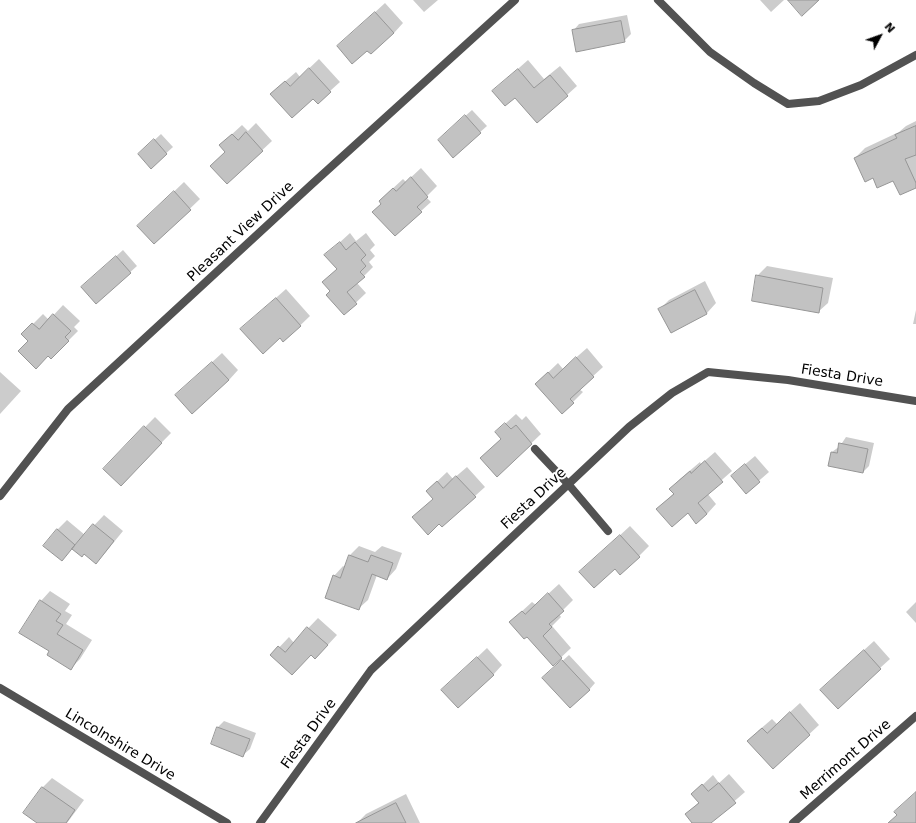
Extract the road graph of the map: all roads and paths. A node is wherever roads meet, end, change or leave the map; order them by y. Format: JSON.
{"nodes":[{"id":1,"x":515,"y":0,"type":"edge"},
{"id":2,"x":658,"y":0,"type":"edge"},
{"id":3,"x":916,"y":55,"type":"edge"},
{"id":4,"x":916,"y":401,"type":"edge"},
{"id":5,"x":535,"y":449,"type":"dead end"},
{"id":6,"x":568,"y":484,"type":"junction"},
{"id":7,"x":0,"y":496,"type":"edge"},
{"id":8,"x":608,"y":532,"type":"dead end"},
{"id":9,"x":0,"y":688,"type":"edge"},
{"id":10,"x":916,"y":716,"type":"edge"},
{"id":11,"x":227,"y":823,"type":"edge"},
{"id":12,"x":260,"y":823,"type":"edge"},
{"id":13,"x":793,"y":823,"type":"edge"}],
"edges":[{"from":1,"to":7,"type":"street","name":"Pleasant View Drive"},
{"from":2,"to":3,"type":"street"},
{"from":4,"to":6,"type":"street","name":"Fiesta Drive"},
{"from":5,"to":6,"type":"street"},
{"from":6,"to":8,"type":"street"},
{"from":6,"to":12,"type":"street","name":"Fiesta Drive"},
{"from":9,"to":11,"type":"street","name":"Lincolnshire Drive"},
{"from":10,"to":13,"type":"street","name":"Merrimont Drive"}]}
